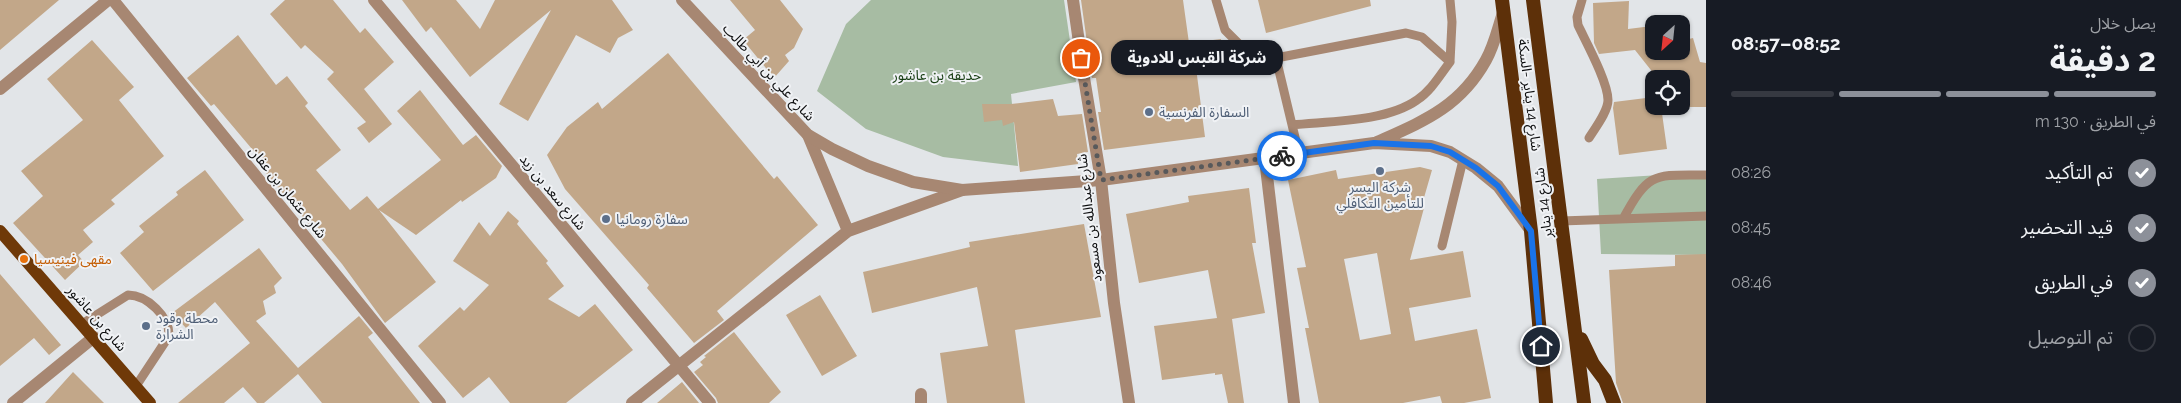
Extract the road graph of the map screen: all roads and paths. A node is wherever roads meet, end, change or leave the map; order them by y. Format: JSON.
{"nodes":[{"id":1,"x":108,"y":0,"type":"edge"},
{"id":2,"x":113,"y":0,"type":"edge"},
{"id":3,"x":374,"y":0,"type":"edge"},
{"id":4,"x":682,"y":0,"type":"edge"},
{"id":5,"x":1074,"y":0,"type":"edge"},
{"id":6,"x":1216,"y":0,"type":"edge"},
{"id":7,"x":1450,"y":0,"type":"edge"},
{"id":8,"x":1533,"y":0,"type":"edge"},
{"id":9,"x":1582,"y":0,"type":"edge"},
{"id":10,"x":1502,"y":6,"type":"edge"},
{"id":11,"x":1276,"y":58,"type":"junction"},
{"id":12,"x":1450,"y":62,"type":"junction"},
{"id":13,"x":0,"y":89,"type":"edge"},
{"id":14,"x":1292,"y":125,"type":"junction"},
{"id":15,"x":808,"y":135,"type":"junction"},
{"id":16,"x":1589,"y":138,"type":"dead end"},
{"id":17,"x":1374,"y":143,"type":"junction"},
{"id":18,"x":1299,"y":154,"type":"junction"},
{"id":19,"x":1265,"y":159,"type":"junction"},
{"id":20,"x":1463,"y":160,"type":"junction"},
{"id":21,"x":1706,"y":175,"type":"edge"},
{"id":22,"x":1101,"y":180,"type":"junction"},
{"id":23,"x":962,"y":190,"type":"junction"},
{"id":24,"x":1706,"y":216,"type":"edge"},
{"id":25,"x":1623,"y":219,"type":"junction"},
{"id":26,"x":1561,"y":221,"type":"junction"},
{"id":27,"x":0,"y":230,"type":"edge"},
{"id":28,"x":848,"y":231,"type":"junction"},
{"id":29,"x":1531,"y":231,"type":"junction"},
{"id":30,"x":1442,"y":246,"type":"dead end"},
{"id":31,"x":82,"y":324,"type":"junction"},
{"id":32,"x":1576,"y":329,"type":"junction"},
{"id":33,"x":94,"y":337,"type":"junction"},
{"id":34,"x":677,"y":366,"type":"junction"},
{"id":35,"x":136,"y":386,"type":"junction"},
{"id":36,"x":13,"y":403,"type":"edge"},
{"id":37,"x":150,"y":403,"type":"edge"},
{"id":38,"x":440,"y":403,"type":"edge"},
{"id":39,"x":632,"y":403,"type":"edge"},
{"id":40,"x":710,"y":403,"type":"edge"},
{"id":41,"x":1129,"y":403,"type":"edge"},
{"id":42,"x":1294,"y":403,"type":"edge"},
{"id":43,"x":1546,"y":403,"type":"edge"},
{"id":44,"x":1584,"y":403,"type":"edge"},
{"id":45,"x":1614,"y":403,"type":"edge"}],
"edges":[{"from":1,"to":13,"type":"street"},
{"from":2,"to":38,"type":"street","name":"شارع عثمان بن عفان"},
{"from":3,"to":34,"type":"street","name":"شارع سعد بن زيد"},
{"from":4,"to":15,"type":"street","name":"شارع علي بن أبي طالب"},
{"from":5,"to":22,"type":"street","name":"شارع عبدالله بن مسعود"},
{"from":6,"to":11,"type":"lane"},
{"from":7,"to":12,"type":"lane"},
{"from":8,"to":26,"type":"highway","name":"شارع 14 يناير"},
{"from":9,"to":16,"type":"lane"},
{"from":10,"to":17,"type":"street","name":"شارع علي بن أبي طالب"},
{"from":10,"to":29,"type":"highway","name":"شارع 14 يناير -السكة"},
{"from":11,"to":12,"type":"lane"},
{"from":11,"to":14,"type":"lane"},
{"from":12,"to":14,"type":"lane"},
{"from":14,"to":18,"type":"lane"},
{"from":15,"to":23,"type":"street","name":"شارع علي بن أبي طالب"},
{"from":15,"to":28,"type":"street"},
{"from":17,"to":18,"type":"street","name":"شارع علي بن أبي طالب"},
{"from":17,"to":20,"type":"street","name":"شارع علي بن أبي طالب"},
{"from":18,"to":19,"type":"street","name":"شارع علي بن أبي طالب"},
{"from":19,"to":22,"type":"street","name":"شارع علي بن أبي طالب"},
{"from":19,"to":42,"type":"street"},
{"from":20,"to":29,"type":"street","name":"شارع علي بن أبي طالب"},
{"from":20,"to":30,"type":"lane"},
{"from":21,"to":25,"type":"lane"},
{"from":22,"to":23,"type":"street","name":"شارع علي بن أبي طالب"},
{"from":22,"to":41,"type":"street","name":"شارع عبدالله بن مسعود"},
{"from":23,"to":28,"type":"street"},
{"from":24,"to":25,"type":"lane"},
{"from":25,"to":26,"type":"lane"},
{"from":26,"to":32,"type":"highway","name":"شارع 14 يناير"},
{"from":27,"to":31,"type":"main road","name":"شارع بن عاشور"},
{"from":28,"to":34,"type":"street"},
{"from":29,"to":43,"type":"highway","name":"شارع 14 يناير -السكة"},
{"from":31,"to":33,"type":"main road","name":"شارع بن عاشور"},
{"from":31,"to":35,"type":"lane"},
{"from":32,"to":44,"type":"highway","name":"شارع 14 يناير"},
{"from":32,"to":45,"type":"highway"},
{"from":33,"to":35,"type":"main road","name":"شارع بن عاشور"},
{"from":33,"to":36,"type":"street"},
{"from":34,"to":39,"type":"street"},
{"from":34,"to":40,"type":"street","name":"شارع سعد بن زيد"},
{"from":35,"to":37,"type":"main road","name":"شارع بن عاشور"}]}
